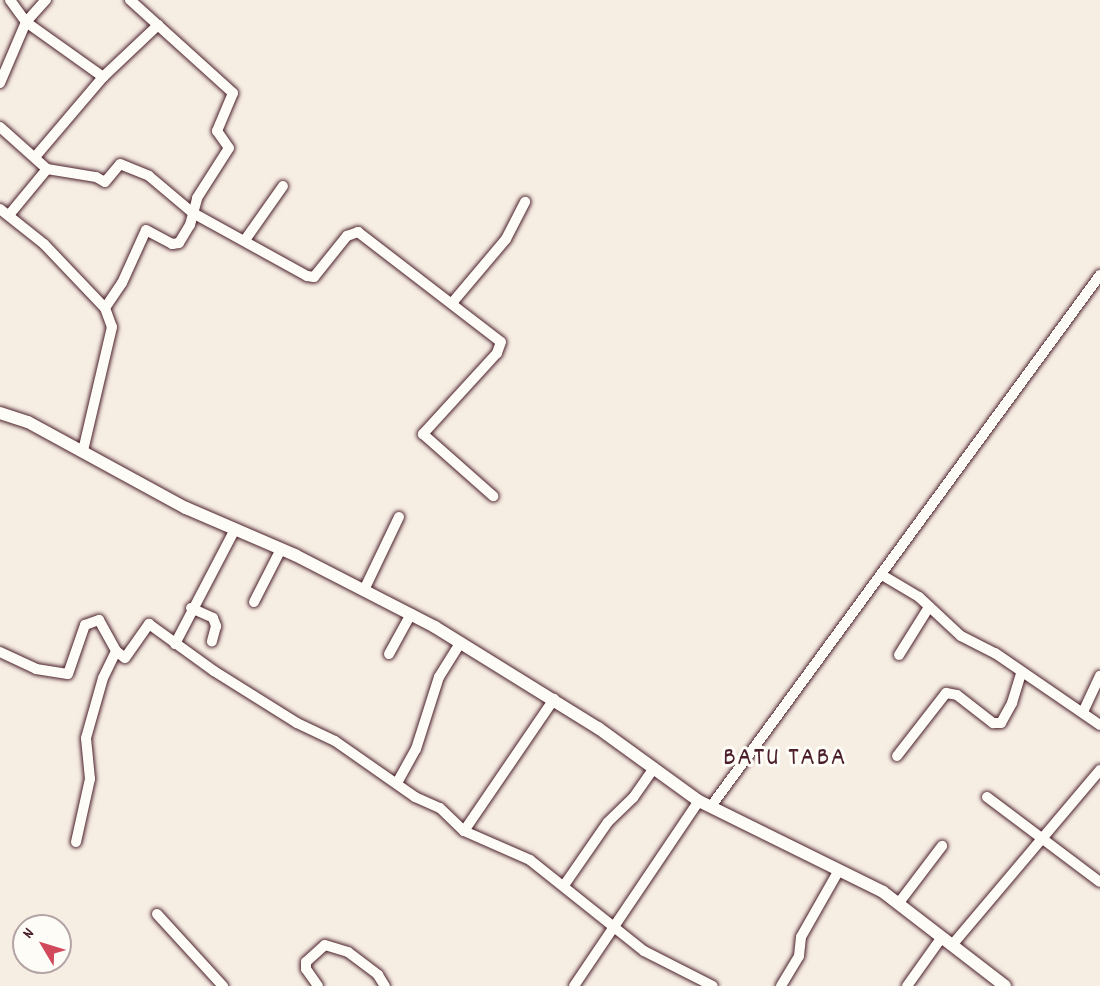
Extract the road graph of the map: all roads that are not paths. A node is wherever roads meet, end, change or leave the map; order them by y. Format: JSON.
{"nodes":[{"id":1,"x":10,"y":0,"type":"edge"},
{"id":2,"x":46,"y":0,"type":"edge"},
{"id":3,"x":131,"y":0,"type":"edge"},
{"id":4,"x":26,"y":22,"type":"junction"},
{"id":5,"x":158,"y":25,"type":"junction"},
{"id":6,"x":102,"y":78,"type":"junction"},
{"id":7,"x":0,"y":83,"type":"edge"},
{"id":8,"x":0,"y":127,"type":"edge"},
{"id":9,"x":34,"y":157,"type":"junction"},
{"id":10,"x":47,"y":168,"type":"junction"},
{"id":11,"x":283,"y":186,"type":"dead end"},
{"id":12,"x":525,"y":202,"type":"dead end"},
{"id":13,"x":5,"y":212,"type":"edge"},
{"id":14,"x":193,"y":213,"type":"junction"},
{"id":15,"x":245,"y":240,"type":"junction"},
{"id":16,"x":1100,"y":275,"type":"edge"},
{"id":17,"x":452,"y":303,"type":"junction"},
{"id":18,"x":105,"y":308,"type":"junction"},
{"id":19,"x":0,"y":413,"type":"edge"},
{"id":20,"x":83,"y":451,"type":"junction"},
{"id":21,"x":494,"y":496,"type":"dead end"},
{"id":22,"x":399,"y":517,"type":"dead end"},
{"id":23,"x":235,"y":529,"type":"junction"},
{"id":24,"x":280,"y":549,"type":"junction"},
{"id":25,"x":882,"y":575,"type":"junction"},
{"id":26,"x":364,"y":590,"type":"junction"},
{"id":27,"x":254,"y":602,"type":"dead end"},
{"id":28,"x":929,"y":606,"type":"junction"},
{"id":29,"x":191,"y":608,"type":"junction"},
{"id":30,"x":411,"y":614,"type":"junction"},
{"id":31,"x":212,"y":641,"type":"dead end"},
{"id":32,"x":175,"y":644,"type":"junction"},
{"id":33,"x":459,"y":645,"type":"junction"},
{"id":34,"x":116,"y":651,"type":"junction"},
{"id":35,"x":0,"y":652,"type":"edge"},
{"id":36,"x":389,"y":654,"type":"dead end"},
{"id":37,"x":899,"y":655,"type":"dead end"},
{"id":38,"x":1021,"y":673,"type":"junction"},
{"id":39,"x":1100,"y":676,"type":"edge"},
{"id":40,"x":554,"y":699,"type":"junction"},
{"id":41,"x":1083,"y":712,"type":"junction"},
{"id":42,"x":1100,"y":725,"type":"edge"},
{"id":43,"x":897,"y":756,"type":"dead end"},
{"id":44,"x":654,"y":768,"type":"junction"},
{"id":45,"x":1100,"y":770,"type":"edge"},
{"id":46,"x":397,"y":783,"type":"junction"},
{"id":47,"x":987,"y":798,"type":"dead end"},
{"id":48,"x":699,"y":801,"type":"junction"},
{"id":49,"x":712,"y":805,"type":"junction"},
{"id":50,"x":464,"y":831,"type":"junction"},
{"id":51,"x":1041,"y":839,"type":"junction"},
{"id":52,"x":76,"y":842,"type":"dead end"},
{"id":53,"x":942,"y":846,"type":"dead end"},
{"id":54,"x":838,"y":872,"type":"junction"},
{"id":55,"x":1100,"y":882,"type":"edge"},
{"id":56,"x":565,"y":884,"type":"junction"},
{"id":57,"x":898,"y":904,"type":"junction"},
{"id":58,"x":157,"y":914,"type":"dead end"},
{"id":59,"x":613,"y":924,"type":"junction"},
{"id":60,"x":942,"y":937,"type":"junction"},
{"id":61,"x":953,"y":944,"type":"junction"},
{"id":62,"x":223,"y":986,"type":"edge"},
{"id":63,"x":318,"y":986,"type":"edge"},
{"id":64,"x":385,"y":986,"type":"edge"},
{"id":65,"x":574,"y":986,"type":"edge"},
{"id":66,"x":713,"y":986,"type":"edge"},
{"id":67,"x":781,"y":986,"type":"edge"},
{"id":68,"x":907,"y":986,"type":"edge"},
{"id":69,"x":1005,"y":986,"type":"edge"}],
"edges":[{"from":1,"to":4,"type":"street"},
{"from":2,"to":4,"type":"street"},
{"from":3,"to":5,"type":"street"},
{"from":4,"to":6,"type":"street"},
{"from":4,"to":7,"type":"street"},
{"from":5,"to":6,"type":"street"},
{"from":5,"to":14,"type":"street"},
{"from":6,"to":9,"type":"street"},
{"from":8,"to":9,"type":"street"},
{"from":9,"to":10,"type":"street"},
{"from":10,"to":13,"type":"street"},
{"from":10,"to":14,"type":"street"},
{"from":11,"to":15,"type":"street"},
{"from":12,"to":17,"type":"street"},
{"from":13,"to":18,"type":"street"},
{"from":14,"to":15,"type":"street"},
{"from":14,"to":18,"type":"street"},
{"from":15,"to":17,"type":"street"},
{"from":16,"to":25,"type":"street"},
{"from":17,"to":21,"type":"street"},
{"from":18,"to":20,"type":"street"},
{"from":19,"to":20,"type":"street"},
{"from":20,"to":23,"type":"street"},
{"from":22,"to":26,"type":"street"},
{"from":23,"to":24,"type":"street"},
{"from":23,"to":29,"type":"street"},
{"from":24,"to":26,"type":"street"},
{"from":24,"to":27,"type":"street"},
{"from":25,"to":28,"type":"street"},
{"from":25,"to":49,"type":"street"},
{"from":26,"to":30,"type":"street"},
{"from":28,"to":37,"type":"street"},
{"from":28,"to":38,"type":"street"},
{"from":29,"to":31,"type":"street"},
{"from":29,"to":32,"type":"street"},
{"from":30,"to":33,"type":"street"},
{"from":30,"to":36,"type":"street"},
{"from":32,"to":34,"type":"street"},
{"from":32,"to":46,"type":"street"},
{"from":33,"to":40,"type":"street"},
{"from":33,"to":46,"type":"street"},
{"from":34,"to":35,"type":"street"},
{"from":34,"to":52,"type":"street"},
{"from":38,"to":41,"type":"street"},
{"from":38,"to":43,"type":"street"},
{"from":39,"to":41,"type":"street"},
{"from":40,"to":44,"type":"street"},
{"from":40,"to":50,"type":"street"},
{"from":41,"to":42,"type":"street"},
{"from":44,"to":48,"type":"street"},
{"from":44,"to":56,"type":"street"},
{"from":45,"to":51,"type":"street"},
{"from":46,"to":50,"type":"street"},
{"from":47,"to":51,"type":"street"},
{"from":48,"to":49,"type":"street"},
{"from":48,"to":59,"type":"street"},
{"from":49,"to":54,"type":"street"},
{"from":50,"to":56,"type":"street"},
{"from":51,"to":55,"type":"street"},
{"from":51,"to":61,"type":"street"},
{"from":53,"to":57,"type":"street"},
{"from":54,"to":57,"type":"street"},
{"from":54,"to":67,"type":"street"},
{"from":56,"to":59,"type":"street"},
{"from":57,"to":60,"type":"street"},
{"from":58,"to":62,"type":"street"},
{"from":59,"to":65,"type":"street"},
{"from":59,"to":66,"type":"street"},
{"from":60,"to":61,"type":"street"},
{"from":60,"to":68,"type":"street"},
{"from":61,"to":69,"type":"street"},
{"from":63,"to":64,"type":"street"}]}
